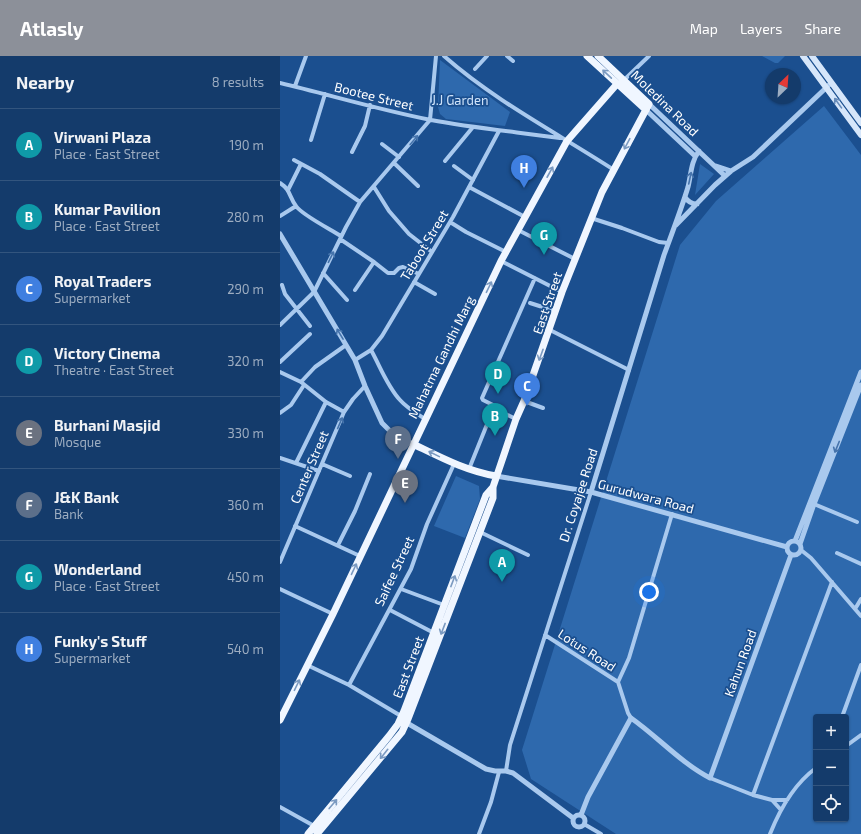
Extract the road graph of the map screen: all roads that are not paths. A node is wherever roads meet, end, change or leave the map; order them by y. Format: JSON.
{"nodes":[{"id":1,"x":306,"y":56,"type":"edge"},
{"id":2,"x":436,"y":56,"type":"edge"},
{"id":3,"x":444,"y":56,"type":"edge"},
{"id":4,"x":487,"y":56,"type":"edge"},
{"id":5,"x":508,"y":56,"type":"edge"},
{"id":6,"x":587,"y":56,"type":"edge"},
{"id":7,"x":598,"y":56,"type":"edge"},
{"id":8,"x":649,"y":56,"type":"edge"},
{"id":9,"x":803,"y":56,"type":"edge"},
{"id":10,"x":812,"y":56,"type":"edge"},
{"id":11,"x":513,"y":61,"type":"dead end"},
{"id":12,"x":475,"y":69,"type":"dead end"},
{"id":13,"x":624,"y":80,"type":"junction"},
{"id":14,"x":831,"y":82,"type":"junction"},
{"id":15,"x":280,"y":83,"type":"edge"},
{"id":16,"x":617,"y":84,"type":"junction"},
{"id":17,"x":295,"y":86,"type":"junction"},
{"id":18,"x":826,"y":87,"type":"junction"},
{"id":19,"x":325,"y":94,"type":"junction"},
{"id":20,"x":370,"y":105,"type":"junction"},
{"id":21,"x":648,"y":107,"type":"junction"},
{"id":22,"x":430,"y":120,"type":"junction"},
{"id":23,"x":861,"y":123,"type":"edge"},
{"id":24,"x":473,"y":127,"type":"junction"},
{"id":25,"x":499,"y":131,"type":"junction"},
{"id":26,"x":861,"y":135,"type":"edge"},
{"id":27,"x":560,"y":138,"type":"junction"},
{"id":28,"x":311,"y":140,"type":"dead end"},
{"id":29,"x":567,"y":141,"type":"junction"},
{"id":30,"x":382,"y":144,"type":"dead end"},
{"id":31,"x":698,"y":151,"type":"junction"},
{"id":32,"x":352,"y":152,"type":"dead end"},
{"id":33,"x":695,"y":156,"type":"junction"},
{"id":34,"x":399,"y":157,"type":"junction"},
{"id":35,"x":294,"y":160,"type":"dead end"},
{"id":36,"x":445,"y":161,"type":"dead end"},
{"id":37,"x":394,"y":163,"type":"junction"},
{"id":38,"x":301,"y":164,"type":"junction"},
{"id":39,"x":715,"y":165,"type":"junction"},
{"id":40,"x":454,"y":166,"type":"dead end"},
{"id":41,"x":614,"y":170,"type":"junction"},
{"id":42,"x":731,"y":172,"type":"junction"},
{"id":43,"x":725,"y":176,"type":"junction"},
{"id":44,"x":473,"y":180,"type":"junction"},
{"id":45,"x":280,"y":183,"type":"edge"},
{"id":46,"x":418,"y":186,"type":"dead end"},
{"id":47,"x":374,"y":187,"type":"junction"},
{"id":48,"x":469,"y":187,"type":"junction"},
{"id":49,"x":288,"y":190,"type":"junction"},
{"id":50,"x":685,"y":197,"type":"junction"},
{"id":51,"x":360,"y":202,"type":"junction"},
{"id":52,"x":697,"y":204,"type":"junction"},
{"id":53,"x":296,"y":206,"type":"junction"},
{"id":54,"x":280,"y":216,"type":"edge"},
{"id":55,"x":525,"y":217,"type":"junction"},
{"id":56,"x":591,"y":218,"type":"junction"},
{"id":57,"x":450,"y":222,"type":"junction"},
{"id":58,"x":676,"y":226,"type":"junction"},
{"id":59,"x":518,"y":230,"type":"junction"},
{"id":60,"x":280,"y":234,"type":"edge"},
{"id":61,"x":340,"y":238,"type":"junction"},
{"id":62,"x":668,"y":243,"type":"junction"},
{"id":63,"x":432,"y":252,"type":"junction"},
{"id":64,"x":506,"y":252,"type":"junction"},
{"id":65,"x":575,"y":259,"type":"junction"},
{"id":66,"x":502,"y":261,"type":"junction"},
{"id":67,"x":374,"y":262,"type":"junction"},
{"id":68,"x":323,"y":273,"type":"junction"},
{"id":69,"x":419,"y":274,"type":"junction"},
{"id":70,"x":535,"y":278,"type":"junction"},
{"id":71,"x":414,"y":282,"type":"junction"},
{"id":72,"x":282,"y":286,"type":"dead end"},
{"id":73,"x":355,"y":290,"type":"dead end"},
{"id":74,"x":314,"y":292,"type":"junction"},
{"id":75,"x":562,"y":292,"type":"junction"},
{"id":76,"x":435,"y":294,"type":"dead end"},
{"id":77,"x":347,"y":300,"type":"dead end"},
{"id":78,"x":530,"y":303,"type":"dead end"},
{"id":79,"x":297,"y":309,"type":"junction"},
{"id":80,"x":556,"y":312,"type":"junction"},
{"id":81,"x":280,"y":325,"type":"edge"},
{"id":82,"x":310,"y":326,"type":"dead end"},
{"id":83,"x":550,"y":330,"type":"junction"},
{"id":84,"x":310,"y":334,"type":"dead end"},
{"id":85,"x":346,"y":345,"type":"junction"},
{"id":86,"x":371,"y":350,"type":"junction"},
{"id":87,"x":355,"y":360,"type":"junction"},
{"id":88,"x":280,"y":362,"type":"edge"},
{"id":89,"x":629,"y":370,"type":"junction"},
{"id":90,"x":280,"y":372,"type":"edge"},
{"id":91,"x":861,"y":372,"type":"edge"},
{"id":92,"x":303,"y":383,"type":"junction"},
{"id":93,"x":861,"y":385,"type":"edge"},
{"id":94,"x":365,"y":386,"type":"junction"},
{"id":95,"x":524,"y":401,"type":"junction"},
{"id":96,"x":326,"y":402,"type":"junction"},
{"id":97,"x":542,"y":408,"type":"dead end"},
{"id":98,"x":344,"y":412,"type":"junction"},
{"id":99,"x":280,"y":413,"type":"edge"},
{"id":100,"x":492,"y":415,"type":"junction"},
{"id":101,"x":516,"y":418,"type":"junction"},
{"id":102,"x":425,"y":419,"type":"junction"},
{"id":103,"x":413,"y":444,"type":"junction"},
{"id":104,"x":280,"y":458,"type":"edge"},
{"id":105,"x":296,"y":463,"type":"junction"},
{"id":106,"x":322,"y":464,"type":"junction"},
{"id":107,"x":454,"y":464,"type":"junction"},
{"id":108,"x":468,"y":469,"type":"junction"},
{"id":109,"x":319,"y":471,"type":"junction"},
{"id":110,"x":370,"y":474,"type":"dead end"},
{"id":111,"x":350,"y":476,"type":"dead end"},
{"id":112,"x":496,"y":476,"type":"junction"},
{"id":113,"x":493,"y":487,"type":"junction"},
{"id":114,"x":591,"y":492,"type":"junction"},
{"id":115,"x":814,"y":504,"type":"junction"},
{"id":116,"x":672,"y":514,"type":"junction"},
{"id":117,"x":857,"y":522,"type":"dead end"},
{"id":118,"x":295,"y":526,"type":"junction"},
{"id":119,"x":480,"y":532,"type":"junction"},
{"id":120,"x":799,"y":545,"type":"junction"},
{"id":121,"x":338,"y":546,"type":"junction"},
{"id":122,"x":787,"y":546,"type":"junction"},
{"id":123,"x":837,"y":553,"type":"dead end"},
{"id":124,"x":528,"y":555,"type":"dead end"},
{"id":125,"x":791,"y":555,"type":"junction"},
{"id":126,"x":360,"y":556,"type":"junction"},
{"id":127,"x":280,"y":562,"type":"edge"},
{"id":128,"x":861,"y":564,"type":"edge"},
{"id":129,"x":832,"y":582,"type":"junction"},
{"id":130,"x":280,"y":589,"type":"edge"},
{"id":131,"x":401,"y":589,"type":"junction"},
{"id":132,"x":861,"y":599,"type":"edge"},
{"id":133,"x":444,"y":605,"type":"junction"},
{"id":134,"x":855,"y":609,"type":"junction"},
{"id":135,"x":390,"y":610,"type":"junction"},
{"id":136,"x":333,"y":614,"type":"junction"},
{"id":137,"x":861,"y":616,"type":"edge"},
{"id":138,"x":434,"y":633,"type":"junction"},
{"id":139,"x":545,"y":634,"type":"junction"},
{"id":140,"x":307,"y":665,"type":"junction"},
{"id":141,"x":861,"y":665,"type":"edge"},
{"id":142,"x":618,"y":682,"type":"junction"},
{"id":143,"x":349,"y":685,"type":"junction"},
{"id":144,"x":843,"y":714,"type":"edge"},
{"id":145,"x":401,"y":716,"type":"junction"},
{"id":146,"x":631,"y":718,"type":"junction"},
{"id":147,"x":280,"y":720,"type":"edge"},
{"id":148,"x":407,"y":723,"type":"junction"},
{"id":149,"x":861,"y":735,"type":"edge"},
{"id":150,"x":849,"y":744,"type":"edge"},
{"id":151,"x":506,"y":771,"type":"junction"},
{"id":152,"x":813,"y":771,"type":"edge"},
{"id":153,"x":500,"y":772,"type":"junction"},
{"id":154,"x":710,"y":778,"type":"junction"},
{"id":155,"x":753,"y":795,"type":"junction"},
{"id":156,"x":772,"y":800,"type":"junction"},
{"id":157,"x":787,"y":800,"type":"junction"},
{"id":158,"x":280,"y":807,"type":"edge"},
{"id":159,"x":781,"y":810,"type":"junction"},
{"id":160,"x":581,"y":815,"type":"junction"},
{"id":161,"x":573,"y":818,"type":"junction"},
{"id":162,"x":584,"y":824,"type":"junction"},
{"id":163,"x":577,"y":827,"type":"junction"},
{"id":164,"x":317,"y":830,"type":"edge"},
{"id":165,"x":308,"y":834,"type":"edge"},
{"id":166,"x":479,"y":834,"type":"edge"},
{"id":167,"x":575,"y":834,"type":"edge"},
{"id":168,"x":601,"y":834,"type":"edge"},
{"id":169,"x":770,"y":834,"type":"edge"}],
"edges":[{"from":1,"to":17,"type":"street"},
{"from":2,"to":22,"type":"street"},
{"from":3,"to":27,"type":"street"},
{"from":4,"to":12,"type":"street"},
{"from":5,"to":11,"type":"street"},
{"from":16,"to":6,"type":"main road","name":"Moledina Road","one_way":true},
{"from":7,"to":13,"type":"main road","name":"Moledina Road"},
{"from":8,"to":13,"type":"street"},
{"from":9,"to":18,"type":"main road"},
{"from":10,"to":14,"type":"main road"},
{"from":13,"to":21,"type":"main road","name":"Moledina Road"},
{"from":14,"to":18,"type":"street"},
{"from":14,"to":23,"type":"main road"},
{"from":15,"to":17,"type":"street","name":"Bootee Street"},
{"from":16,"to":21,"type":"main road","name":"Moledina Road"},
{"from":16,"to":29,"type":"main road","name":"Mahatma Gandhi Marg"},
{"from":17,"to":19,"type":"street","name":"Bootee Street"},
{"from":26,"to":18,"type":"main road","one_way":true},
{"from":18,"to":42,"type":"street"},
{"from":19,"to":20,"type":"street","name":"Bootee Street"},
{"from":19,"to":28,"type":"street"},
{"from":20,"to":22,"type":"street","name":"Bootee Street"},
{"from":20,"to":32,"type":"street"},
{"from":21,"to":31,"type":"street","name":"Moledina Road"},
{"from":21,"to":33,"type":"street"},
{"from":21,"to":41,"type":"main road","name":"East Street","one_way":true},
{"from":22,"to":24,"type":"street","name":"Bootee Street"},
{"from":34,"to":22,"type":"street","one_way":true},
{"from":24,"to":25,"type":"street","name":"Bootee Street"},
{"from":24,"to":36,"type":"street"},
{"from":25,"to":27,"type":"street","name":"Bootee Street"},
{"from":25,"to":44,"type":"street","name":"Taboot Street"},
{"from":27,"to":29,"type":"street"},
{"from":29,"to":41,"type":"street"},
{"from":55,"to":29,"type":"main road","name":"Mahatma Gandhi Marg","one_way":true},
{"from":30,"to":34,"type":"street"},
{"from":31,"to":33,"type":"street"},
{"from":31,"to":39,"type":"street","name":"Moledina Road"},
{"from":50,"to":33,"type":"street","one_way":true},
{"from":34,"to":37,"type":"street"},
{"from":35,"to":38,"type":"street"},
{"from":37,"to":46,"type":"street"},
{"from":37,"to":47,"type":"street"},
{"from":38,"to":49,"type":"street"},
{"from":38,"to":51,"type":"street"},
{"from":39,"to":42,"type":"street"},
{"from":39,"to":43,"type":"street"},
{"from":40,"to":44,"type":"street"},
{"from":41,"to":56,"type":"main road","name":"East Street"},
{"from":42,"to":43,"type":"street"},
{"from":43,"to":52,"type":"street"},
{"from":44,"to":48,"type":"street","name":"Taboot Street"},
{"from":45,"to":49,"type":"street"},
{"from":47,"to":51,"type":"street"},
{"from":47,"to":63,"type":"street"},
{"from":48,"to":55,"type":"street"},
{"from":48,"to":57,"type":"street","name":"Taboot Street"},
{"from":49,"to":53,"type":"street"},
{"from":50,"to":52,"type":"street"},
{"from":50,"to":58,"type":"street"},
{"from":51,"to":61,"type":"street"},
{"from":52,"to":58,"type":"street"},
{"from":53,"to":54,"type":"street"},
{"from":53,"to":61,"type":"street"},
{"from":55,"to":59,"type":"main road","name":"Mahatma Gandhi Marg"},
{"from":56,"to":62,"type":"street"},
{"from":56,"to":65,"type":"main road","name":"East Street"},
{"from":57,"to":63,"type":"street","name":"Taboot Street"},
{"from":57,"to":64,"type":"street"},
{"from":58,"to":62,"type":"street","name":"Dr. Coyajee Road"},
{"from":59,"to":64,"type":"main road","name":"Mahatma Gandhi Marg"},
{"from":59,"to":65,"type":"street"},
{"from":60,"to":74,"type":"street"},
{"from":61,"to":67,"type":"street"},
{"from":68,"to":61,"type":"street","one_way":true},
{"from":62,"to":89,"type":"street","name":"Dr. Coyajee Road"},
{"from":63,"to":69,"type":"street","name":"Taboot Street"},
{"from":64,"to":66,"type":"main road","name":"Mahatma Gandhi Marg"},
{"from":65,"to":75,"type":"main road","name":"East Street"},
{"from":66,"to":70,"type":"street"},
{"from":102,"to":66,"type":"main road","name":"Mahatma Gandhi Marg","one_way":true},
{"from":67,"to":69,"type":"street"},
{"from":67,"to":73,"type":"street"},
{"from":68,"to":74,"type":"street"},
{"from":68,"to":77,"type":"street"},
{"from":69,"to":71,"type":"street","name":"Taboot Street"},
{"from":70,"to":75,"type":"street"},
{"from":70,"to":100,"type":"street"},
{"from":71,"to":76,"type":"street"},
{"from":71,"to":86,"type":"street","name":"Taboot Street"},
{"from":72,"to":79,"type":"street"},
{"from":74,"to":79,"type":"street"},
{"from":85,"to":74,"type":"street","one_way":true},
{"from":75,"to":80,"type":"main road","name":"East Street"},
{"from":78,"to":80,"type":"street"},
{"from":79,"to":81,"type":"street"},
{"from":79,"to":82,"type":"street"},
{"from":80,"to":83,"type":"main road","name":"East Street"},
{"from":83,"to":89,"type":"street"},
{"from":83,"to":95,"type":"main road","name":"East Street","one_way":true},
{"from":84,"to":88,"type":"street"},
{"from":85,"to":87,"type":"street"},
{"from":85,"to":92,"type":"street"},
{"from":86,"to":87,"type":"street","name":"Taboot Street"},
{"from":86,"to":102,"type":"street"},
{"from":87,"to":94,"type":"street"},
{"from":89,"to":114,"type":"street","name":"Dr. Coyajee Road"},
{"from":90,"to":92,"type":"street"},
{"from":91,"to":120,"type":"street"},
{"from":92,"to":96,"type":"street"},
{"from":92,"to":99,"type":"street"},
{"from":93,"to":115,"type":"street","one_way":true},
{"from":94,"to":98,"type":"street","name":"Center Street"},
{"from":94,"to":103,"type":"street"},
{"from":95,"to":97,"type":"street"},
{"from":95,"to":101,"type":"main road","name":"East Street"},
{"from":96,"to":98,"type":"street"},
{"from":96,"to":105,"type":"street"},
{"from":106,"to":98,"type":"street","name":"Center Street","one_way":true},
{"from":100,"to":101,"type":"street"},
{"from":100,"to":108,"type":"street"},
{"from":101,"to":112,"type":"main road","name":"East Street"},
{"from":102,"to":103,"type":"main road","name":"Mahatma Gandhi Marg"},
{"from":107,"to":103,"type":"main road","one_way":true},
{"from":103,"to":126,"type":"main road","name":"Mahatma Gandhi Marg"},
{"from":104,"to":105,"type":"street"},
{"from":105,"to":109,"type":"street"},
{"from":106,"to":109,"type":"street","name":"Center Street"},
{"from":106,"to":111,"type":"street"},
{"from":107,"to":108,"type":"main road"},
{"from":107,"to":131,"type":"street","name":"Saifee Street"},
{"from":108,"to":112,"type":"main road"},
{"from":109,"to":118,"type":"street","name":"Center Street"},
{"from":110,"to":121,"type":"street"},
{"from":112,"to":113,"type":"main road","name":"East Street"},
{"from":112,"to":114,"type":"street","name":"Gurudwara Road"},
{"from":113,"to":119,"type":"main road","name":"East Street"},
{"from":133,"to":113,"type":"main road","name":"East Street","one_way":true},
{"from":114,"to":116,"type":"street","name":"Gurudwara Road"},
{"from":114,"to":139,"type":"street","name":"Dr. Coyajee Road"},
{"from":115,"to":117,"type":"street"},
{"from":115,"to":120,"type":"street"},
{"from":116,"to":122,"type":"street","name":"Gurudwara Road"},
{"from":116,"to":142,"type":"street"},
{"from":118,"to":121,"type":"street"},
{"from":118,"to":127,"type":"street","name":"Center Street"},
{"from":119,"to":124,"type":"street"},
{"from":119,"to":148,"type":"main road","name":"East Street","one_way":true},
{"from":120,"to":122,"type":"street"},
{"from":120,"to":125,"type":"street"},
{"from":120,"to":129,"type":"street"},
{"from":121,"to":126,"type":"street"},
{"from":122,"to":125,"type":"street"},
{"from":123,"to":128,"type":"street"},
{"from":125,"to":154,"type":"street","name":"Kahun Road"},
{"from":136,"to":126,"type":"main road","name":"Mahatma Gandhi Marg","one_way":true},
{"from":129,"to":134,"type":"street"},
{"from":129,"to":155,"type":"street"},
{"from":130,"to":136,"type":"street"},
{"from":131,"to":133,"type":"street"},
{"from":131,"to":135,"type":"street","name":"Saifee Street"},
{"from":132,"to":134,"type":"street"},
{"from":133,"to":138,"type":"main road","name":"East Street"},
{"from":134,"to":137,"type":"street"},
{"from":135,"to":138,"type":"street"},
{"from":135,"to":143,"type":"street","name":"Saifee Street"},
{"from":136,"to":140,"type":"main road","name":"Mahatma Gandhi Marg"},
{"from":138,"to":145,"type":"main road","name":"East Street"},
{"from":139,"to":142,"type":"street","name":"Lotus Road"},
{"from":139,"to":151,"type":"street","name":"Dr. Coyajee Road"},
{"from":140,"to":143,"type":"street"},
{"from":147,"to":140,"type":"main road","name":"Mahatma Gandhi Marg","one_way":true},
{"from":141,"to":144,"type":"street"},
{"from":142,"to":146,"type":"street"},
{"from":143,"to":145,"type":"street"},
{"from":164,"to":145,"type":"main road","name":"East Street","one_way":true},
{"from":146,"to":154,"type":"street"},
{"from":146,"to":160,"type":"street"},
{"from":148,"to":153,"type":"street"},
{"from":148,"to":164,"type":"main road","name":"East Street","one_way":true},
{"from":149,"to":150,"type":"street"},
{"from":151,"to":153,"type":"street"},
{"from":151,"to":161,"type":"street"},
{"from":152,"to":157,"type":"street"},
{"from":153,"to":166,"type":"street"},
{"from":154,"to":155,"type":"street"},
{"from":155,"to":156,"type":"street"},
{"from":156,"to":157,"type":"street"},
{"from":156,"to":159,"type":"street"},
{"from":157,"to":159,"type":"street"},
{"from":158,"to":164,"type":"street"},
{"from":159,"to":169,"type":"street"},
{"from":160,"to":161,"type":"street"},
{"from":160,"to":162,"type":"street"},
{"from":161,"to":163,"type":"street"},
{"from":162,"to":163,"type":"street"},
{"from":162,"to":168,"type":"street"},
{"from":163,"to":167,"type":"street"},
{"from":164,"to":165,"type":"main road","name":"East Street"}]}
